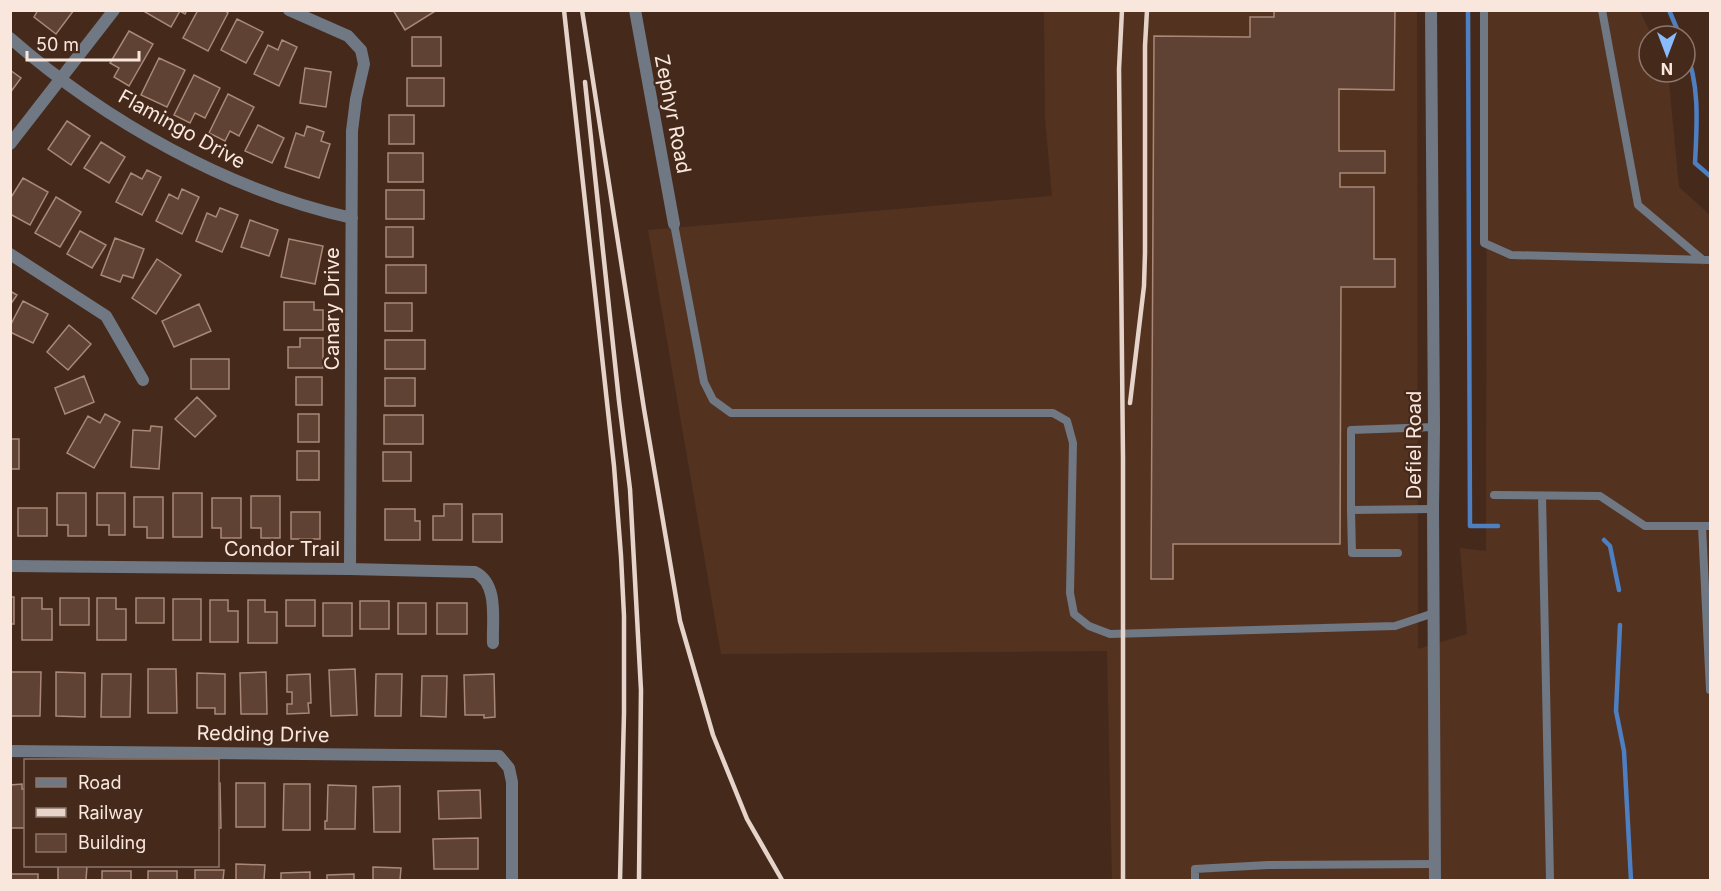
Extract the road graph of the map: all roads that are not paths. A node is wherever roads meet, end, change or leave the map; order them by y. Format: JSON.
{"nodes":[{"id":1,"x":114,"y":10,"type":"edge"},
{"id":2,"x":289,"y":10,"type":"edge"},
{"id":3,"x":635,"y":10,"type":"edge"},
{"id":4,"x":1431,"y":10,"type":"edge"},
{"id":5,"x":1484,"y":10,"type":"edge"},
{"id":6,"x":1602,"y":10,"type":"edge"},
{"id":7,"x":10,"y":38,"type":"edge"},
{"id":8,"x":62,"y":79,"type":"junction"},
{"id":9,"x":10,"y":144,"type":"edge"},
{"id":10,"x":352,"y":218,"type":"junction"},
{"id":11,"x":674,"y":224,"type":"joint"},
{"id":12,"x":10,"y":254,"type":"edge"},
{"id":13,"x":1707,"y":260,"type":"edge"},
{"id":14,"x":143,"y":380,"type":"dead end"},
{"id":15,"x":1434,"y":428,"type":"junction"},
{"id":16,"x":1494,"y":495,"type":"dead end"},
{"id":17,"x":1542,"y":496,"type":"junction"},
{"id":18,"x":1433,"y":508,"type":"junction"},
{"id":19,"x":1351,"y":510,"type":"junction"},
{"id":20,"x":1706,"y":526,"type":"edge"},
{"id":21,"x":1398,"y":553,"type":"dead end"},
{"id":22,"x":10,"y":566,"type":"edge"},
{"id":23,"x":350,"y":569,"type":"junction"},
{"id":24,"x":1434,"y":613,"type":"junction"},
{"id":25,"x":493,"y":643,"type":"dead end"},
{"id":26,"x":1710,"y":690,"type":"edge"},
{"id":27,"x":10,"y":751,"type":"edge"},
{"id":28,"x":1435,"y":864,"type":"junction"},
{"id":29,"x":512,"y":880,"type":"edge"},
{"id":30,"x":1195,"y":880,"type":"edge"},
{"id":31,"x":1435,"y":880,"type":"edge"},
{"id":32,"x":1550,"y":880,"type":"edge"}],
"edges":[{"from":1,"to":8,"type":"street"},
{"from":2,"to":10,"type":"street","name":"Canary Drive"},
{"from":3,"to":11,"type":"street","name":"Zephyr Road"},
{"from":4,"to":15,"type":"street","name":"Defiel Road"},
{"from":5,"to":13,"type":"lane"},
{"from":6,"to":13,"type":"lane"},
{"from":7,"to":8,"type":"street","name":"Flamingo Drive"},
{"from":8,"to":9,"type":"street"},
{"from":8,"to":10,"type":"street","name":"Flamingo Drive"},
{"from":10,"to":23,"type":"street","name":"Canary Drive"},
{"from":11,"to":24,"type":"lane"},
{"from":12,"to":14,"type":"street"},
{"from":15,"to":18,"type":"street","name":"Defiel Road"},
{"from":15,"to":19,"type":"lane"},
{"from":16,"to":17,"type":"lane"},
{"from":17,"to":20,"type":"lane"},
{"from":17,"to":32,"type":"lane"},
{"from":18,"to":19,"type":"lane"},
{"from":18,"to":24,"type":"street","name":"Defiel Road"},
{"from":19,"to":21,"type":"lane"},
{"from":20,"to":26,"type":"lane"},
{"from":22,"to":23,"type":"street","name":"Condor Trail"},
{"from":23,"to":25,"type":"street","name":"Condor Trail"},
{"from":24,"to":28,"type":"street","name":"Defiel Road"},
{"from":27,"to":29,"type":"street","name":"Redding Drive"},
{"from":28,"to":30,"type":"lane"},
{"from":28,"to":31,"type":"street","name":"Defiel Road"}]}
